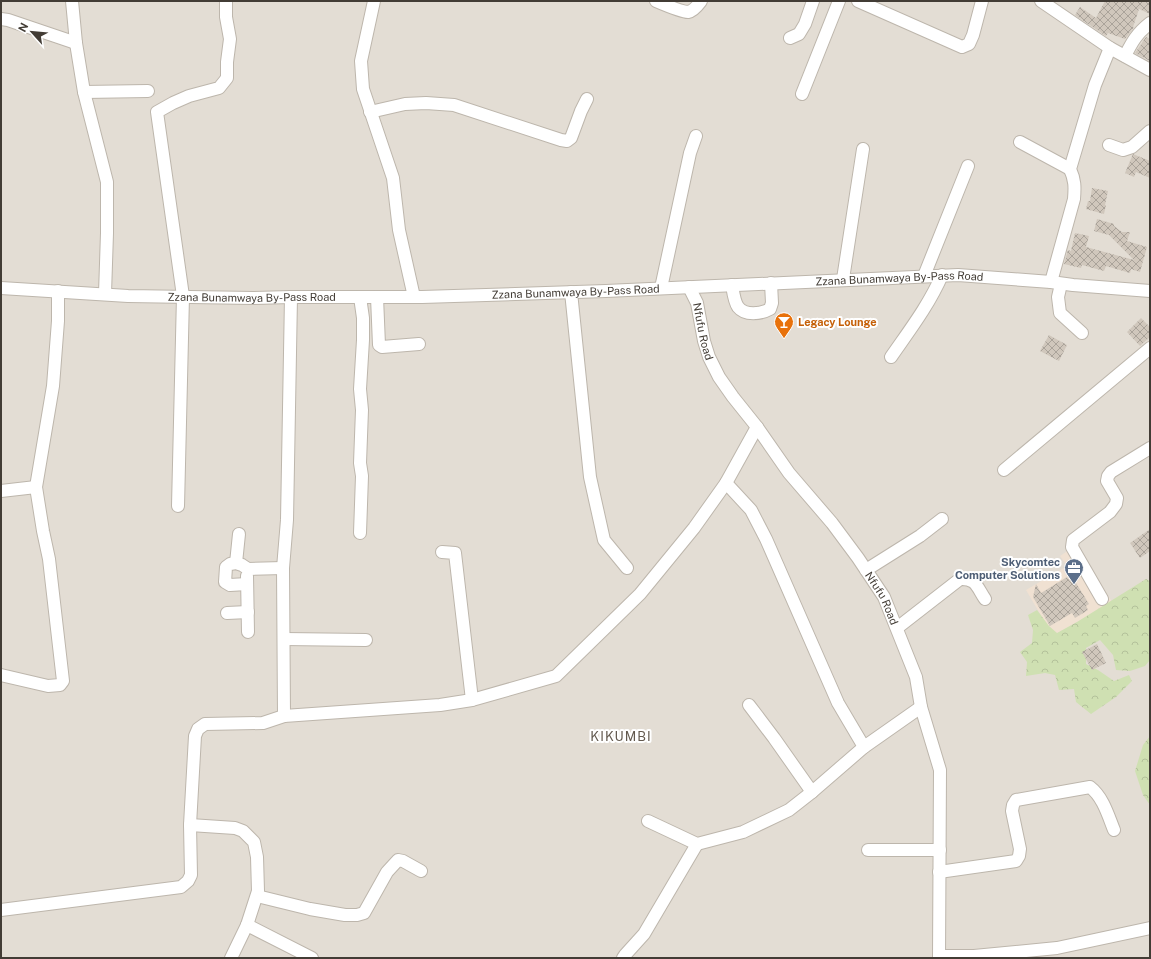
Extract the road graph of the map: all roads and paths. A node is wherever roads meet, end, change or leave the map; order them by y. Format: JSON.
{"nodes":[{"id":1,"x":72,"y":1,"type":"edge"},
{"id":2,"x":226,"y":1,"type":"edge"},
{"id":3,"x":374,"y":1,"type":"edge"},
{"id":4,"x":656,"y":1,"type":"edge"},
{"id":5,"x":701,"y":1,"type":"edge"},
{"id":6,"x":813,"y":1,"type":"edge"},
{"id":7,"x":839,"y":1,"type":"edge"},
{"id":8,"x":858,"y":1,"type":"edge"},
{"id":9,"x":982,"y":1,"type":"edge"},
{"id":10,"x":1041,"y":1,"type":"edge"},
{"id":11,"x":1,"y":20,"type":"edge"},
{"id":12,"x":1150,"y":23,"type":"edge"},
{"id":13,"x":790,"y":38,"type":"dead end"},
{"id":14,"x":76,"y":43,"type":"junction"},
{"id":15,"x":1110,"y":48,"type":"junction"},
{"id":16,"x":1125,"y":56,"type":"junction"},
{"id":17,"x":1150,"y":70,"type":"edge"},
{"id":18,"x":148,"y":91,"type":"dead end"},
{"id":19,"x":84,"y":92,"type":"junction"},
{"id":20,"x":802,"y":94,"type":"dead end"},
{"id":21,"x":587,"y":99,"type":"dead end"},
{"id":22,"x":370,"y":112,"type":"junction"},
{"id":23,"x":1150,"y":131,"type":"edge"},
{"id":24,"x":696,"y":136,"type":"dead end"},
{"id":25,"x":1020,"y":142,"type":"dead end"},
{"id":26,"x":1109,"y":145,"type":"dead end"},
{"id":27,"x":864,"y":149,"type":"dead end"},
{"id":28,"x":968,"y":166,"type":"dead end"},
{"id":29,"x":1070,"y":169,"type":"junction"},
{"id":30,"x":942,"y":275,"type":"junction"},
{"id":31,"x":924,"y":276,"type":"junction"},
{"id":32,"x":843,"y":280,"type":"junction"},
{"id":33,"x":771,"y":283,"type":"junction"},
{"id":34,"x":1056,"y":283,"type":"junction"},
{"id":35,"x":732,"y":285,"type":"junction"},
{"id":36,"x":689,"y":287,"type":"junction"},
{"id":37,"x":1,"y":288,"type":"edge"},
{"id":38,"x":661,"y":288,"type":"junction"},
{"id":39,"x":58,"y":291,"type":"junction"},
{"id":40,"x":1150,"y":291,"type":"edge"},
{"id":41,"x":571,"y":292,"type":"junction"},
{"id":42,"x":105,"y":294,"type":"junction"},
{"id":43,"x":183,"y":296,"type":"junction"},
{"id":44,"x":291,"y":297,"type":"junction"},
{"id":45,"x":360,"y":297,"type":"junction"},
{"id":46,"x":377,"y":297,"type":"junction"},
{"id":47,"x":414,"y":297,"type":"junction"},
{"id":48,"x":1082,"y":333,"type":"dead end"},
{"id":49,"x":419,"y":344,"type":"dead end"},
{"id":50,"x":1150,"y":348,"type":"edge"},
{"id":51,"x":891,"y":358,"type":"dead end"},
{"id":52,"x":757,"y":427,"type":"junction"},
{"id":53,"x":1150,"y":448,"type":"edge"},
{"id":54,"x":1004,"y":470,"type":"dead end"},
{"id":55,"x":726,"y":483,"type":"junction"},
{"id":56,"x":36,"y":487,"type":"junction"},
{"id":57,"x":1,"y":490,"type":"edge"},
{"id":58,"x":178,"y":506,"type":"dead end"},
{"id":59,"x":942,"y":519,"type":"dead end"},
{"id":60,"x":360,"y":533,"type":"dead end"},
{"id":61,"x":239,"y":534,"type":"dead end"},
{"id":62,"x":442,"y":552,"type":"dead end"},
{"id":63,"x":236,"y":563,"type":"junction"},
{"id":64,"x":283,"y":568,"type":"junction"},
{"id":65,"x":627,"y":568,"type":"dead end"},
{"id":66,"x":248,"y":569,"type":"junction"},
{"id":67,"x":866,"y":570,"type":"junction"},
{"id":68,"x":247,"y":584,"type":"junction"},
{"id":69,"x":985,"y":599,"type":"dead end"},
{"id":70,"x":1102,"y":599,"type":"dead end"},
{"id":71,"x":248,"y":612,"type":"junction"},
{"id":72,"x":227,"y":613,"type":"dead end"},
{"id":73,"x":897,"y":628,"type":"junction"},
{"id":74,"x":248,"y":632,"type":"dead end"},
{"id":75,"x":284,"y":639,"type":"junction"},
{"id":76,"x":366,"y":640,"type":"dead end"},
{"id":77,"x":1,"y":675,"type":"edge"},
{"id":78,"x":472,"y":700,"type":"junction"},
{"id":79,"x":749,"y":705,"type":"dead end"},
{"id":80,"x":922,"y":707,"type":"junction"},
{"id":81,"x":284,"y":716,"type":"junction"},
{"id":82,"x":864,"y":747,"type":"junction"},
{"id":83,"x":812,"y":792,"type":"junction"},
{"id":84,"x":648,"y":821,"type":"dead end"},
{"id":85,"x":190,"y":825,"type":"junction"},
{"id":86,"x":1114,"y":830,"type":"dead end"},
{"id":87,"x":697,"y":844,"type":"junction"},
{"id":88,"x":868,"y":850,"type":"dead end"},
{"id":89,"x":940,"y":850,"type":"junction"},
{"id":90,"x":421,"y":871,"type":"dead end"},
{"id":91,"x":939,"y":872,"type":"junction"},
{"id":92,"x":256,"y":896,"type":"junction"},
{"id":93,"x":1,"y":910,"type":"edge"},
{"id":94,"x":247,"y":926,"type":"junction"},
{"id":95,"x":1150,"y":928,"type":"edge"},
{"id":96,"x":939,"y":957,"type":"edge"},
{"id":97,"x":231,"y":958,"type":"edge"},
{"id":98,"x":312,"y":958,"type":"edge"},
{"id":99,"x":623,"y":958,"type":"edge"}],
"edges":[{"from":1,"to":14,"type":"street"},
{"from":2,"to":43,"type":"street"},
{"from":3,"to":22,"type":"street"},
{"from":4,"to":5,"type":"street"},
{"from":6,"to":13,"type":"street"},
{"from":7,"to":20,"type":"street"},
{"from":8,"to":9,"type":"street"},
{"from":10,"to":15,"type":"street"},
{"from":11,"to":14,"type":"street"},
{"from":12,"to":16,"type":"street"},
{"from":14,"to":19,"type":"street"},
{"from":15,"to":16,"type":"street"},
{"from":15,"to":29,"type":"street"},
{"from":16,"to":17,"type":"street"},
{"from":18,"to":19,"type":"street"},
{"from":19,"to":42,"type":"street"},
{"from":21,"to":22,"type":"street"},
{"from":22,"to":47,"type":"street"},
{"from":23,"to":26,"type":"street"},
{"from":24,"to":38,"type":"street"},
{"from":25,"to":29,"type":"street"},
{"from":27,"to":32,"type":"street"},
{"from":28,"to":31,"type":"street"},
{"from":29,"to":34,"type":"street"},
{"from":30,"to":31,"type":"street","name":"Zzana Bunamwaya By-Pass Road"},
{"from":30,"to":34,"type":"street","name":"Zzana Bunamwaya By-Pass Road"},
{"from":30,"to":51,"type":"street"},
{"from":31,"to":32,"type":"street","name":"Zzana Bunamwaya By-Pass Road"},
{"from":32,"to":33,"type":"street","name":"Zzana Bunamwaya By-Pass Road"},
{"from":33,"to":35,"type":"street","name":"Zzana Bunamwaya By-Pass Road"},
{"from":33,"to":35,"type":"street"},
{"from":34,"to":40,"type":"street","name":"Zzana Bunamwaya By-Pass Road"},
{"from":34,"to":48,"type":"street"},
{"from":35,"to":36,"type":"street","name":"Zzana Bunamwaya By-Pass Road"},
{"from":36,"to":38,"type":"street","name":"Zzana Bunamwaya By-Pass Road"},
{"from":36,"to":52,"type":"street","name":"Nfufu Road"},
{"from":37,"to":39,"type":"street","name":"Zzana Bunamwaya By-Pass Road"},
{"from":38,"to":41,"type":"street","name":"Zzana Bunamwaya By-Pass Road"},
{"from":39,"to":42,"type":"street","name":"Zzana Bunamwaya By-Pass Road"},
{"from":39,"to":56,"type":"street"},
{"from":41,"to":47,"type":"street","name":"Zzana Bunamwaya By-Pass Road"},
{"from":41,"to":65,"type":"street"},
{"from":42,"to":43,"type":"street","name":"Zzana Bunamwaya By-Pass Road"},
{"from":43,"to":44,"type":"street","name":"Zzana Bunamwaya By-Pass Road"},
{"from":43,"to":58,"type":"street"},
{"from":44,"to":45,"type":"street","name":"Zzana Bunamwaya By-Pass Road"},
{"from":44,"to":64,"type":"street"},
{"from":45,"to":46,"type":"street","name":"Zzana Bunamwaya By-Pass Road"},
{"from":45,"to":60,"type":"street"},
{"from":46,"to":47,"type":"street","name":"Zzana Bunamwaya By-Pass Road"},
{"from":46,"to":49,"type":"street"},
{"from":50,"to":54,"type":"street"},
{"from":52,"to":55,"type":"street"},
{"from":52,"to":67,"type":"street","name":"Nfufu Road"},
{"from":53,"to":70,"type":"street"},
{"from":55,"to":78,"type":"street"},
{"from":55,"to":82,"type":"street"},
{"from":56,"to":57,"type":"street"},
{"from":56,"to":77,"type":"street"},
{"from":59,"to":67,"type":"street"},
{"from":61,"to":63,"type":"street"},
{"from":62,"to":78,"type":"street"},
{"from":63,"to":66,"type":"street"},
{"from":63,"to":68,"type":"street"},
{"from":64,"to":66,"type":"street"},
{"from":64,"to":75,"type":"street"},
{"from":66,"to":68,"type":"street"},
{"from":67,"to":73,"type":"street","name":"Nfufu Road"},
{"from":68,"to":71,"type":"street"},
{"from":69,"to":73,"type":"street"},
{"from":71,"to":72,"type":"street"},
{"from":71,"to":74,"type":"street"},
{"from":73,"to":80,"type":"street","name":"Nfufu Road"},
{"from":75,"to":76,"type":"street"},
{"from":75,"to":81,"type":"street"},
{"from":78,"to":81,"type":"street"},
{"from":79,"to":83,"type":"street"},
{"from":80,"to":82,"type":"street"},
{"from":80,"to":89,"type":"street","name":"Nfufu Road"},
{"from":81,"to":85,"type":"street"},
{"from":82,"to":83,"type":"street"},
{"from":83,"to":87,"type":"street"},
{"from":84,"to":87,"type":"street"},
{"from":85,"to":92,"type":"street"},
{"from":85,"to":93,"type":"street"},
{"from":86,"to":91,"type":"street"},
{"from":87,"to":99,"type":"street"},
{"from":88,"to":89,"type":"street"},
{"from":89,"to":91,"type":"street","name":"Nfufu Road"},
{"from":90,"to":92,"type":"street"},
{"from":91,"to":96,"type":"street","name":"Nfufu Road"},
{"from":92,"to":94,"type":"street"},
{"from":94,"to":97,"type":"street"},
{"from":94,"to":98,"type":"street"},
{"from":95,"to":96,"type":"street"}]}
